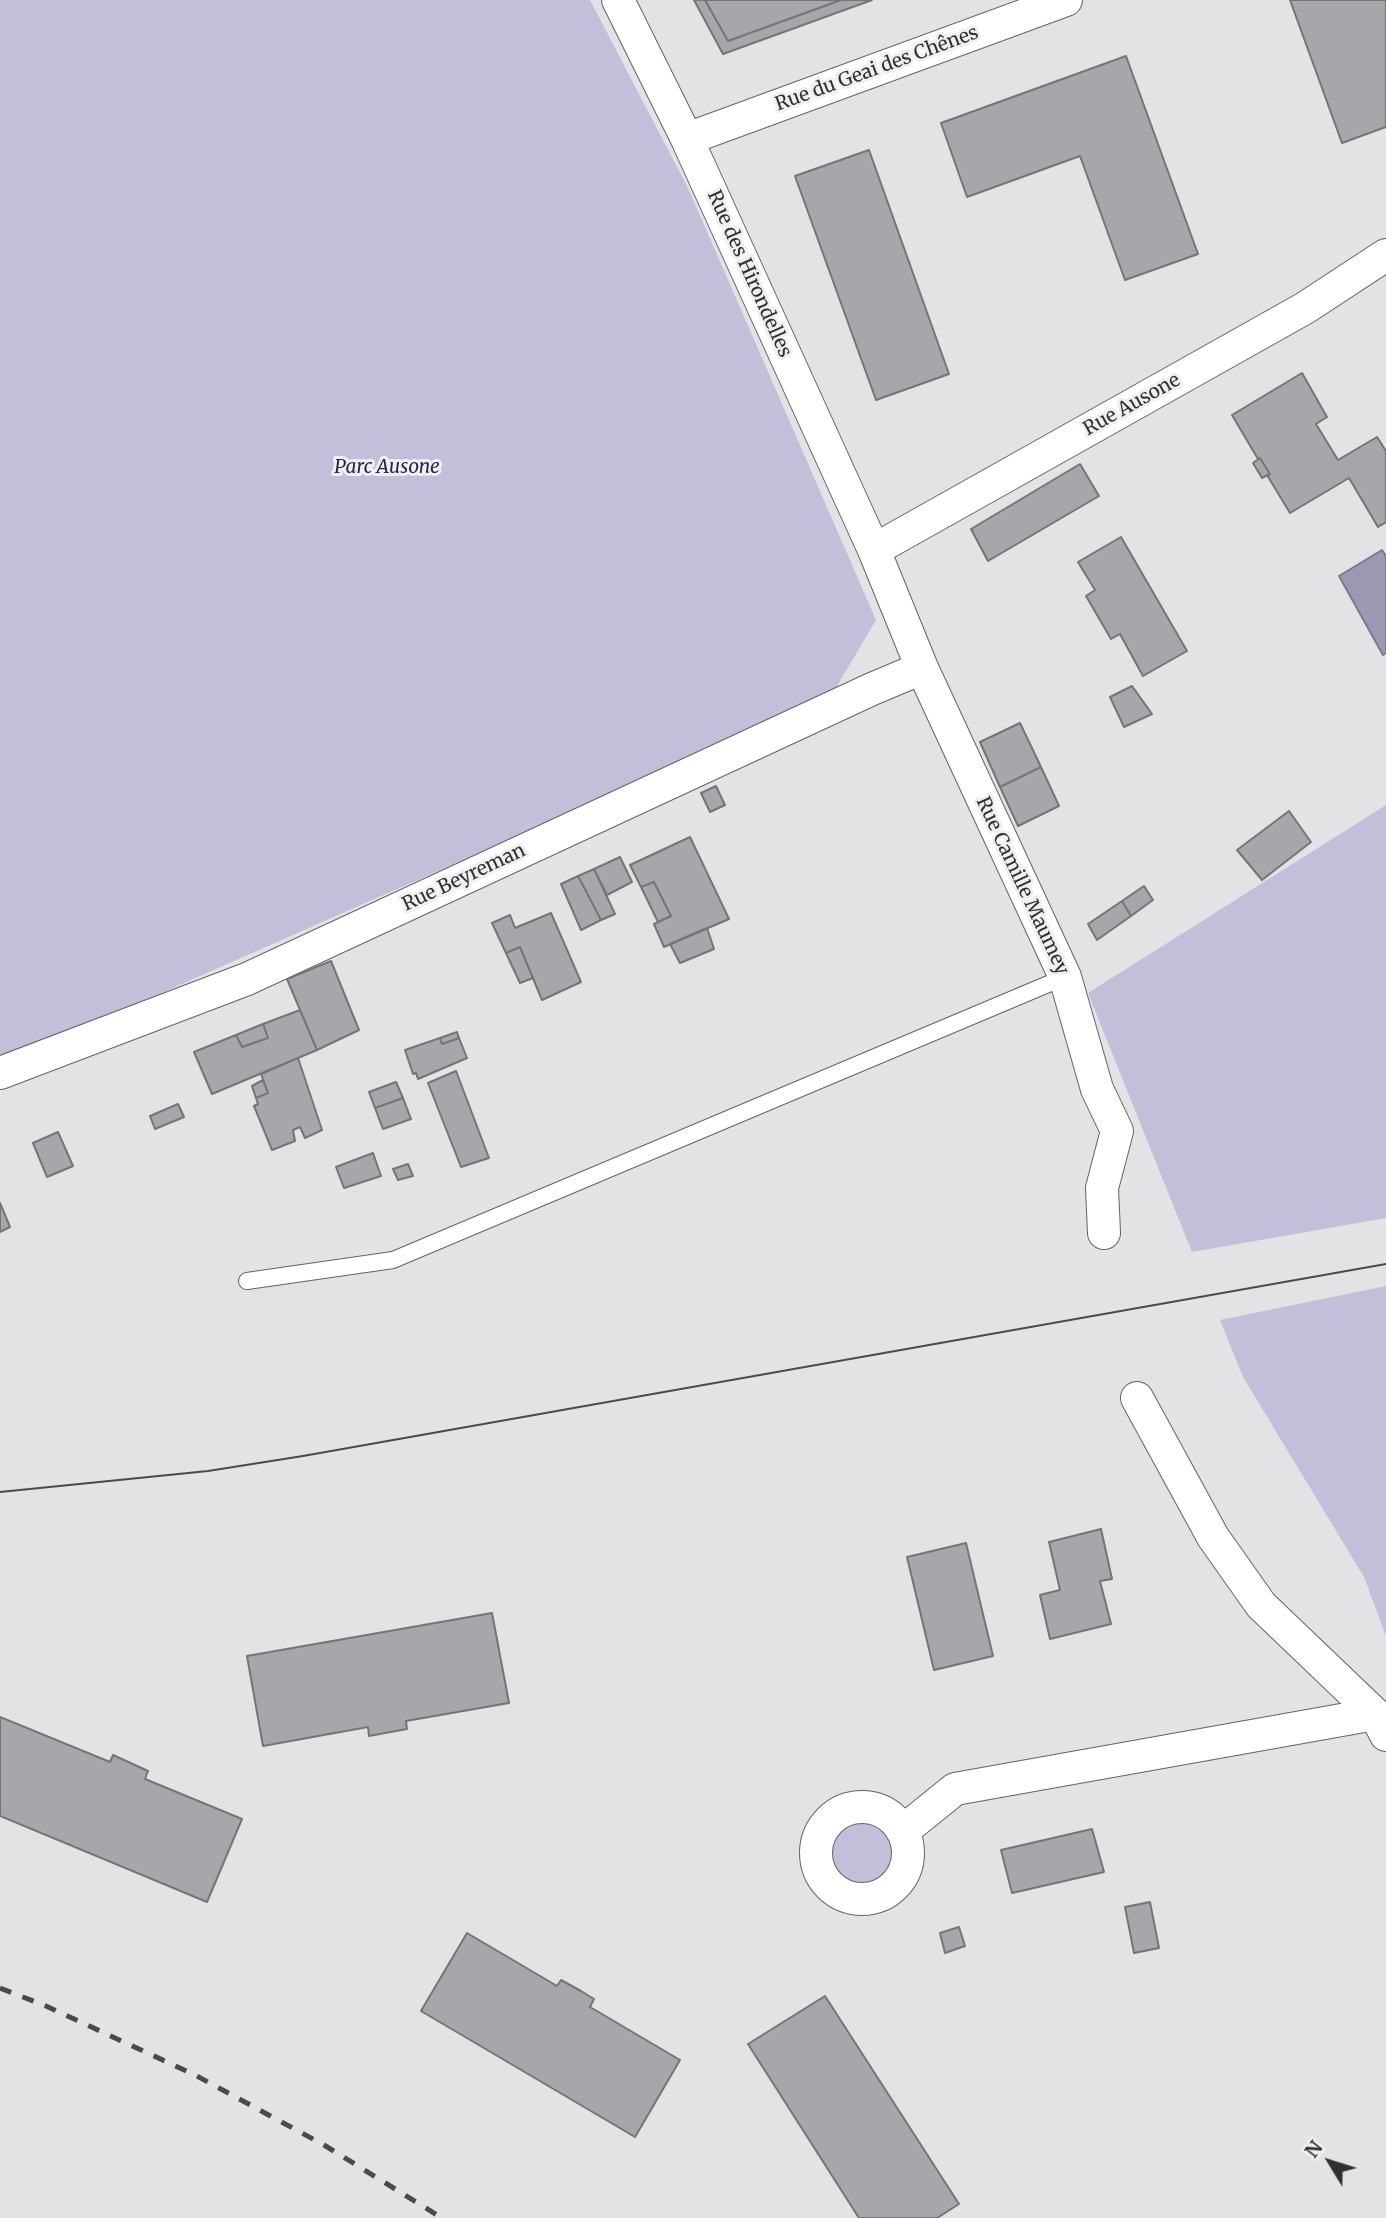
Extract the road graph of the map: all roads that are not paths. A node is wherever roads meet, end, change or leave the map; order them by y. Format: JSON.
{"nodes":[{"id":1,"x":618,"y":0,"type":"edge"},
{"id":2,"x":1066,"y":0,"type":"edge"},
{"id":3,"x":688,"y":139,"type":"junction"},
{"id":4,"x":1386,"y":255,"type":"edge"},
{"id":5,"x":874,"y":550,"type":"junction"},
{"id":6,"x":922,"y":668,"type":"junction"},
{"id":7,"x":1065,"y":977,"type":"junction"},
{"id":8,"x":0,"y":1073,"type":"edge"},
{"id":9,"x":1104,"y":1233,"type":"dead end"},
{"id":10,"x":247,"y":1281,"type":"dead end"},
{"id":11,"x":1137,"y":1398,"type":"dead end"},
{"id":12,"x":1381,"y":1724,"type":"edge"},
{"id":13,"x":903,"y":1831,"type":"dead end"}],
"edges":[{"from":1,"to":3,"type":"street","name":"Rue des Hirondelles"},
{"from":2,"to":3,"type":"street","name":"Rue du Geai des Chênes"},
{"from":3,"to":5,"type":"street","name":"Rue des Hirondelles"},
{"from":4,"to":5,"type":"street","name":"Rue Ausone"},
{"from":5,"to":6,"type":"street","name":"Rue Camille Maumey"},
{"from":6,"to":7,"type":"street","name":"Rue Camille Maumey"},
{"from":6,"to":8,"type":"street","name":"Rue Beyreman"},
{"from":7,"to":9,"type":"street","name":"Rue Camille Maumey"},
{"from":7,"to":10,"type":"lane"},
{"from":11,"to":12,"type":"street"},
{"from":12,"to":13,"type":"street"}]}
